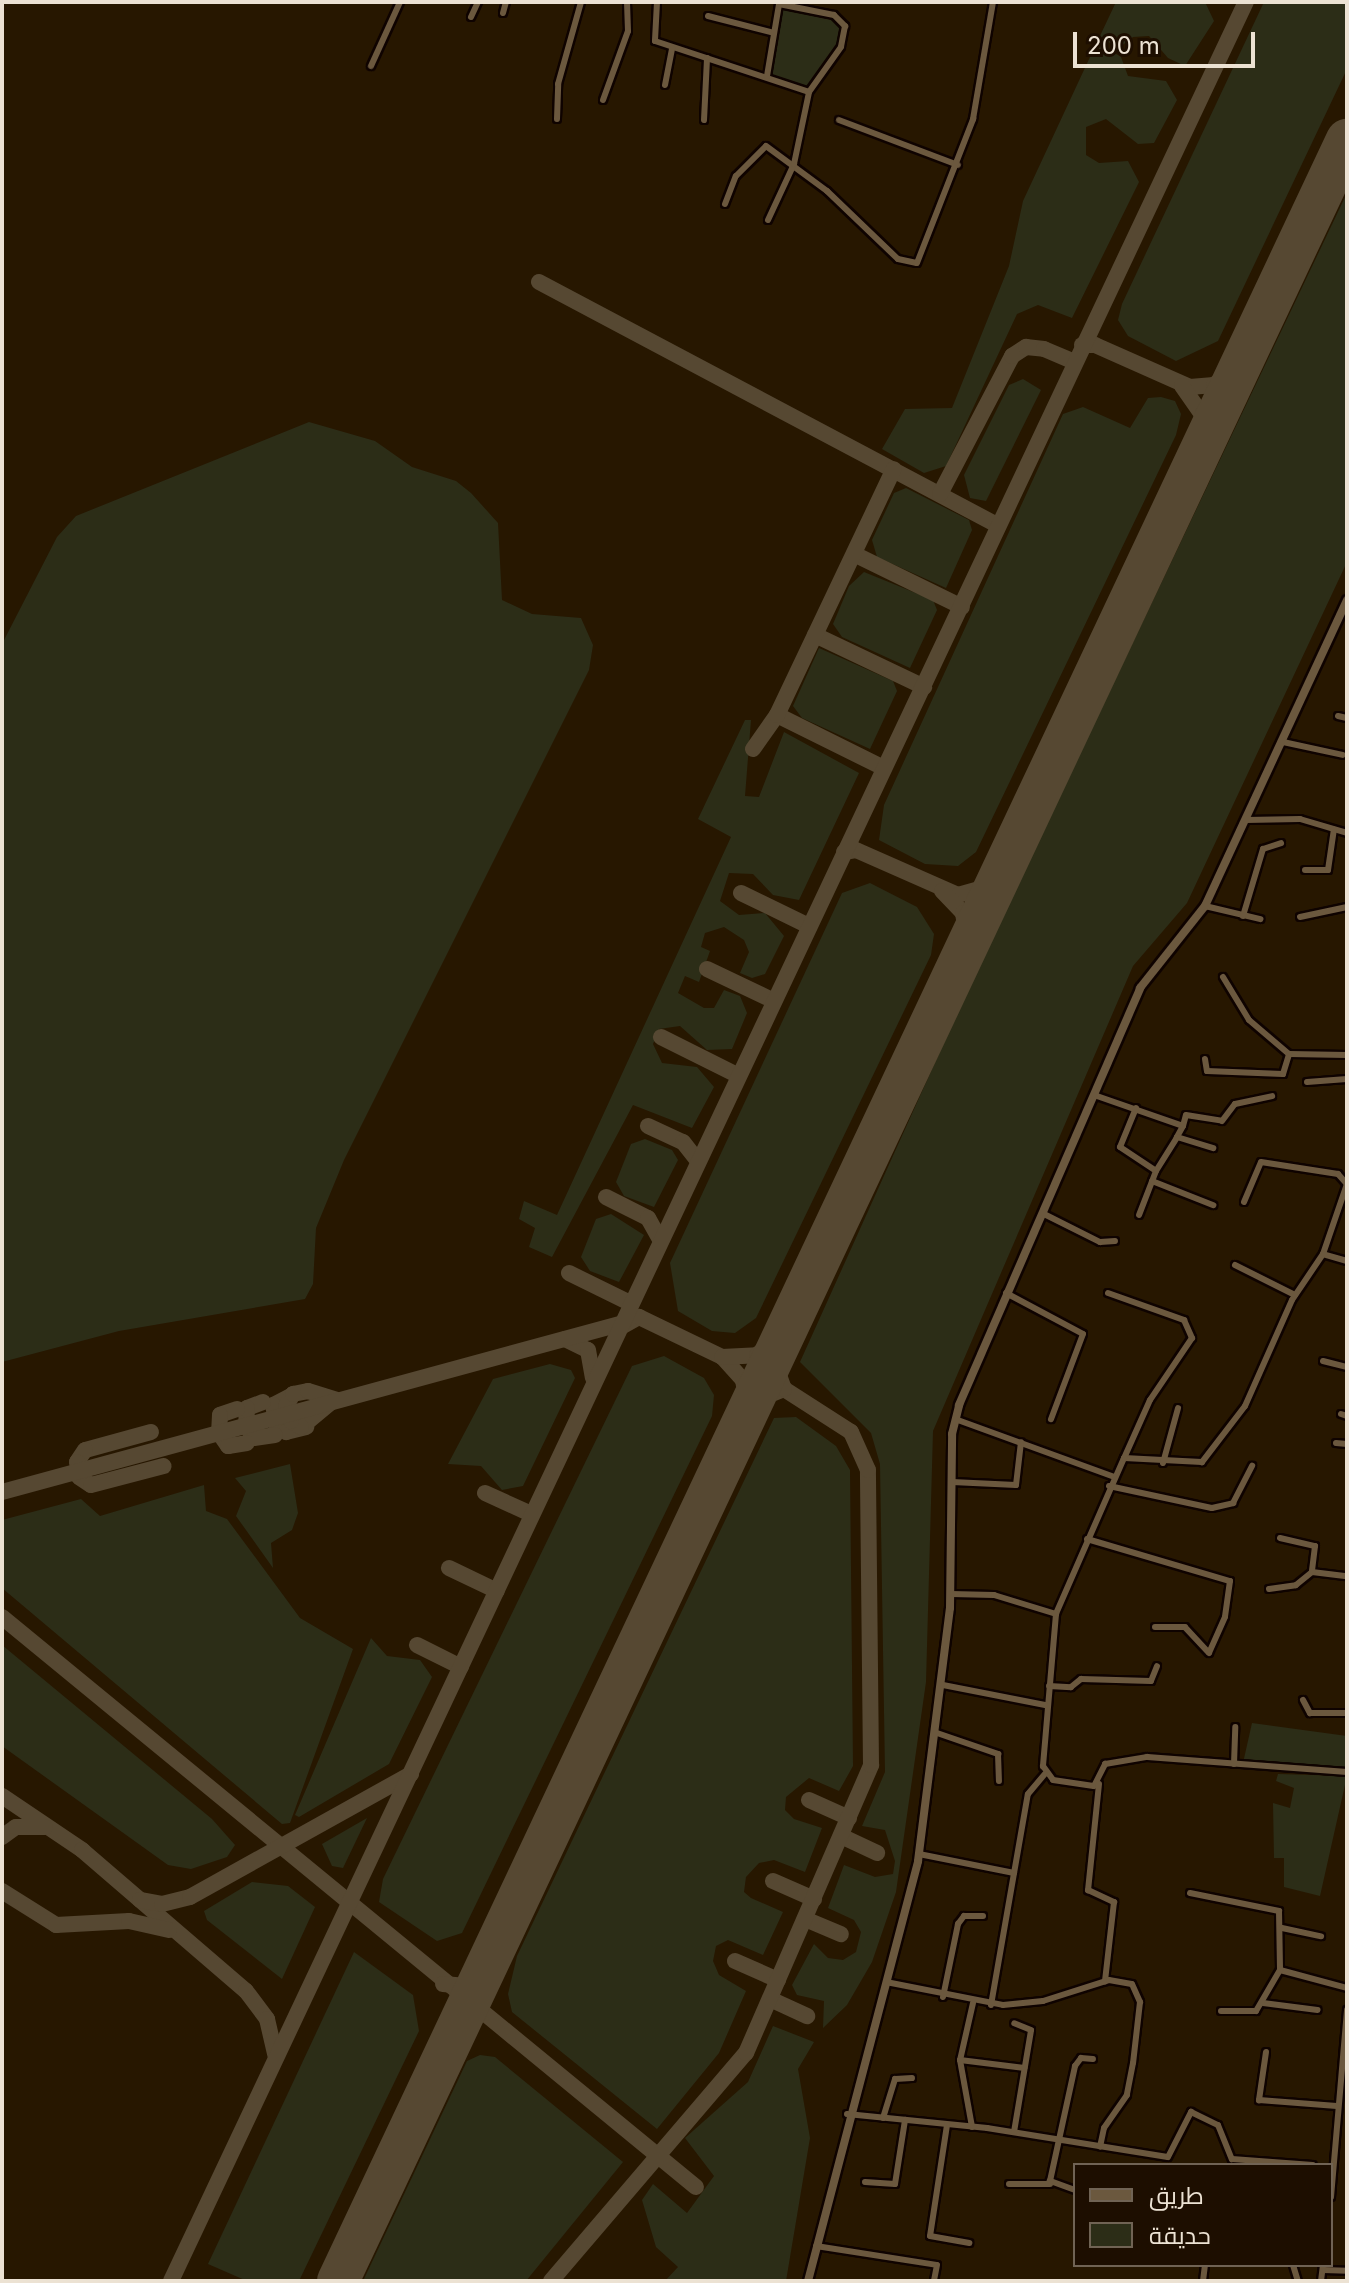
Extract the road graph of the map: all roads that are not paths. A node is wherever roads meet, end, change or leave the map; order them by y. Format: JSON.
{"nodes":[{"id":1,"x":400,"y":2,"type":"edge"},
{"id":2,"x":478,"y":2,"type":"edge"},
{"id":3,"x":506,"y":2,"type":"edge"},
{"id":4,"x":581,"y":2,"type":"edge"},
{"id":5,"x":627,"y":2,"type":"edge"},
{"id":6,"x":657,"y":2,"type":"edge"},
{"id":7,"x":993,"y":2,"type":"edge"},
{"id":8,"x":503,"y":13,"type":"dead end"},
{"id":9,"x":708,"y":16,"type":"dead end"},
{"id":10,"x":471,"y":17,"type":"dead end"},
{"id":11,"x":774,"y":33,"type":"junction"},
{"id":12,"x":672,"y":49,"type":"junction"},
{"id":13,"x":707,"y":58,"type":"junction"},
{"id":14,"x":371,"y":66,"type":"dead end"},
{"id":15,"x":767,"y":76,"type":"junction"},
{"id":16,"x":665,"y":85,"type":"dead end"},
{"id":17,"x":809,"y":92,"type":"junction"},
{"id":18,"x":603,"y":100,"type":"dead end"},
{"id":19,"x":557,"y":119,"type":"dead end"},
{"id":20,"x":704,"y":120,"type":"dead end"},
{"id":21,"x":839,"y":120,"type":"dead end"},
{"id":22,"x":794,"y":164,"type":"junction"},
{"id":23,"x":958,"y":165,"type":"junction"},
{"id":24,"x":725,"y":204,"type":"dead end"},
{"id":25,"x":768,"y":220,"type":"dead end"},
{"id":26,"x":1347,"y":600,"type":"edge"},
{"id":27,"x":1338,"y":716,"type":"dead end"},
{"id":28,"x":1347,"y":718,"type":"edge"},
{"id":29,"x":1283,"y":742,"type":"junction"},
{"id":30,"x":1343,"y":755,"type":"dead end"},
{"id":31,"x":1246,"y":820,"type":"junction"},
{"id":32,"x":1334,"y":829,"type":"junction"},
{"id":33,"x":1347,"y":833,"type":"edge"},
{"id":34,"x":1281,"y":843,"type":"dead end"},
{"id":35,"x":1305,"y":870,"type":"dead end"},
{"id":36,"x":1205,"y":906,"type":"junction"},
{"id":37,"x":1347,"y":907,"type":"edge"},
{"id":38,"x":1243,"y":916,"type":"junction"},
{"id":39,"x":1300,"y":917,"type":"dead end"},
{"id":40,"x":1260,"y":919,"type":"dead end"},
{"id":41,"x":1223,"y":977,"type":"dead end"},
{"id":42,"x":1289,"y":1054,"type":"junction"},
{"id":43,"x":1347,"y":1055,"type":"edge"},
{"id":44,"x":1205,"y":1059,"type":"dead end"},
{"id":45,"x":1347,"y":1079,"type":"edge"},
{"id":46,"x":1307,"y":1082,"type":"dead end"},
{"id":47,"x":1094,"y":1095,"type":"junction"},
{"id":48,"x":1272,"y":1096,"type":"dead end"},
{"id":49,"x":1136,"y":1108,"type":"junction"},
{"id":50,"x":1183,"y":1126,"type":"junction"},
{"id":51,"x":1177,"y":1137,"type":"junction"},
{"id":52,"x":1213,"y":1148,"type":"dead end"},
{"id":53,"x":1156,"y":1171,"type":"junction"},
{"id":54,"x":1152,"y":1181,"type":"junction"},
{"id":55,"x":1347,"y":1184,"type":"edge"},
{"id":56,"x":1244,"y":1202,"type":"dead end"},
{"id":57,"x":1213,"y":1205,"type":"dead end"},
{"id":58,"x":1042,"y":1213,"type":"junction"},
{"id":59,"x":1139,"y":1215,"type":"dead end"},
{"id":60,"x":1115,"y":1241,"type":"dead end"},
{"id":61,"x":1323,"y":1254,"type":"junction"},
{"id":62,"x":1347,"y":1261,"type":"edge"},
{"id":63,"x":1235,"y":1265,"type":"dead end"},
{"id":64,"x":1006,"y":1293,"type":"junction"},
{"id":65,"x":1108,"y":1293,"type":"dead end"},
{"id":66,"x":1295,"y":1295,"type":"junction"},
{"id":67,"x":1323,"y":1361,"type":"dead end"},
{"id":68,"x":1347,"y":1367,"type":"edge"},
{"id":69,"x":1178,"y":1408,"type":"dead end"},
{"id":70,"x":955,"y":1419,"type":"junction"},
{"id":71,"x":1051,"y":1419,"type":"dead end"},
{"id":72,"x":1021,"y":1442,"type":"junction"},
{"id":73,"x":1336,"y":1443,"type":"dead end"},
{"id":74,"x":1347,"y":1444,"type":"edge"},
{"id":75,"x":1124,"y":1458,"type":"junction"},
{"id":76,"x":1163,"y":1463,"type":"junction"},
{"id":77,"x":1252,"y":1466,"type":"dead end"},
{"id":78,"x":1114,"y":1477,"type":"junction"},
{"id":79,"x":952,"y":1482,"type":"junction"},
{"id":80,"x":1109,"y":1486,"type":"junction"},
{"id":81,"x":1280,"y":1538,"type":"dead end"},
{"id":82,"x":1087,"y":1539,"type":"junction"},
{"id":83,"x":1312,"y":1572,"type":"junction"},
{"id":84,"x":1347,"y":1576,"type":"edge"},
{"id":85,"x":1269,"y":1589,"type":"dead end"},
{"id":86,"x":951,"y":1594,"type":"junction"},
{"id":87,"x":1056,"y":1614,"type":"junction"},
{"id":88,"x":1155,"y":1627,"type":"dead end"},
{"id":89,"x":1157,"y":1666,"type":"dead end"},
{"id":90,"x":943,"y":1685,"type":"junction"},
{"id":91,"x":1049,"y":1686,"type":"junction"},
{"id":92,"x":1303,"y":1700,"type":"dead end"},
{"id":93,"x":1045,"y":1705,"type":"junction"},
{"id":94,"x":1347,"y":1713,"type":"edge"},
{"id":95,"x":1235,"y":1727,"type":"dead end"},
{"id":96,"x":937,"y":1733,"type":"junction"},
{"id":97,"x":1234,"y":1764,"type":"junction"},
{"id":98,"x":1347,"y":1772,"type":"edge"},
{"id":99,"x":1045,"y":1774,"type":"junction"},
{"id":100,"x":999,"y":1781,"type":"dead end"},
{"id":101,"x":1099,"y":1784,"type":"junction"},
{"id":102,"x":919,"y":1854,"type":"junction"},
{"id":103,"x":1014,"y":1873,"type":"junction"},
{"id":104,"x":1190,"y":1893,"type":"dead end"},
{"id":105,"x":983,"y":1916,"type":"dead end"},
{"id":106,"x":1282,"y":1928,"type":"junction"},
{"id":107,"x":1321,"y":1936,"type":"dead end"},
{"id":108,"x":1280,"y":1970,"type":"junction"},
{"id":109,"x":1105,"y":1981,"type":"junction"},
{"id":110,"x":886,"y":1982,"type":"junction"},
{"id":111,"x":1347,"y":1988,"type":"edge"},
{"id":112,"x":943,"y":1997,"type":"junction"},
{"id":113,"x":973,"y":2003,"type":"junction"},
{"id":114,"x":1263,"y":2003,"type":"junction"},
{"id":115,"x":991,"y":2005,"type":"junction"},
{"id":116,"x":1318,"y":2010,"type":"dead end"},
{"id":117,"x":1347,"y":2010,"type":"edge"},
{"id":118,"x":1221,"y":2011,"type":"dead end"},
{"id":119,"x":1014,"y":2023,"type":"dead end"},
{"id":120,"x":1345,"y":2042,"type":"edge"},
{"id":121,"x":1266,"y":2052,"type":"dead end"},
{"id":122,"x":1093,"y":2059,"type":"dead end"},
{"id":123,"x":960,"y":2060,"type":"junction"},
{"id":124,"x":1025,"y":2068,"type":"junction"},
{"id":125,"x":912,"y":2078,"type":"dead end"},
{"id":126,"x":1337,"y":2106,"type":"junction"},
{"id":127,"x":847,"y":2114,"type":"junction"},
{"id":128,"x":883,"y":2118,"type":"junction"},
{"id":129,"x":905,"y":2120,"type":"junction"},
{"id":130,"x":947,"y":2125,"type":"junction"},
{"id":131,"x":972,"y":2127,"type":"junction"},
{"id":132,"x":1014,"y":2132,"type":"junction"},
{"id":133,"x":1059,"y":2138,"type":"junction"},
{"id":134,"x":1336,"y":2143,"type":"junction"},
{"id":135,"x":1347,"y":2143,"type":"edge"},
{"id":136,"x":1100,"y":2147,"type":"junction"},
{"id":137,"x":1165,"y":2156,"type":"junction"},
{"id":138,"x":1166,"y":2163,"type":"edge"},
{"id":139,"x":1260,"y":2163,"type":"edge"},
{"id":140,"x":1333,"y":2163,"type":"edge"},
{"id":141,"x":865,"y":2182,"type":"dead end"},
{"id":142,"x":1009,"y":2184,"type":"dead end"},
{"id":143,"x":1050,"y":2184,"type":"junction"},
{"id":144,"x":1073,"y":2190,"type":"edge"},
{"id":145,"x":969,"y":2243,"type":"dead end"},
{"id":146,"x":816,"y":2246,"type":"junction"},
{"id":147,"x":1323,"y":2268,"type":"edge"},
{"id":148,"x":1347,"y":2271,"type":"edge"},
{"id":149,"x":808,"y":2281,"type":"edge"},
{"id":150,"x":934,"y":2281,"type":"edge"},
{"id":151,"x":1321,"y":2281,"type":"edge"}],
"edges":[{"from":1,"to":14,"type":"street"},
{"from":2,"to":10,"type":"street"},
{"from":3,"to":8,"type":"street"},
{"from":4,"to":19,"type":"street"},
{"from":5,"to":18,"type":"street"},
{"from":6,"to":12,"type":"street"},
{"from":7,"to":23,"type":"street"},
{"from":9,"to":11,"type":"street"},
{"from":11,"to":15,"type":"street"},
{"from":11,"to":17,"type":"street"},
{"from":12,"to":13,"type":"street"},
{"from":12,"to":16,"type":"street"},
{"from":13,"to":15,"type":"street"},
{"from":13,"to":20,"type":"street"},
{"from":15,"to":17,"type":"street"},
{"from":17,"to":22,"type":"street"},
{"from":21,"to":23,"type":"street"},
{"from":22,"to":23,"type":"street"},
{"from":22,"to":24,"type":"street"},
{"from":22,"to":25,"type":"street"},
{"from":26,"to":29,"type":"main road"},
{"from":27,"to":28,"type":"street"},
{"from":29,"to":30,"type":"street"},
{"from":29,"to":31,"type":"main road"},
{"from":31,"to":32,"type":"street"},
{"from":31,"to":36,"type":"main road"},
{"from":32,"to":33,"type":"street"},
{"from":32,"to":35,"type":"street"},
{"from":34,"to":38,"type":"street"},
{"from":36,"to":38,"type":"street"},
{"from":36,"to":47,"type":"main road"},
{"from":37,"to":39,"type":"street"},
{"from":38,"to":40,"type":"street"},
{"from":41,"to":42,"type":"street"},
{"from":42,"to":43,"type":"street"},
{"from":42,"to":44,"type":"street"},
{"from":45,"to":46,"type":"street"},
{"from":47,"to":49,"type":"street"},
{"from":47,"to":58,"type":"main road"},
{"from":48,"to":50,"type":"street"},
{"from":49,"to":50,"type":"street"},
{"from":49,"to":53,"type":"street"},
{"from":50,"to":51,"type":"street"},
{"from":51,"to":52,"type":"street"},
{"from":51,"to":53,"type":"street"},
{"from":53,"to":54,"type":"street"},
{"from":54,"to":57,"type":"street"},
{"from":54,"to":59,"type":"street"},
{"from":55,"to":56,"type":"street"},
{"from":55,"to":61,"type":"street"},
{"from":58,"to":60,"type":"street"},
{"from":58,"to":64,"type":"main road"},
{"from":61,"to":62,"type":"street"},
{"from":61,"to":66,"type":"street"},
{"from":63,"to":66,"type":"street"},
{"from":64,"to":70,"type":"main road"},
{"from":64,"to":71,"type":"street"},
{"from":65,"to":75,"type":"street"},
{"from":66,"to":76,"type":"street"},
{"from":67,"to":68,"type":"street"},
{"from":69,"to":76,"type":"street"},
{"from":70,"to":72,"type":"street"},
{"from":70,"to":79,"type":"main road"},
{"from":72,"to":78,"type":"street"},
{"from":72,"to":79,"type":"street"},
{"from":73,"to":74,"type":"street"},
{"from":75,"to":76,"type":"street"},
{"from":75,"to":78,"type":"street"},
{"from":77,"to":80,"type":"street"},
{"from":78,"to":80,"type":"street"},
{"from":79,"to":86,"type":"main road"},
{"from":80,"to":82,"type":"street"},
{"from":81,"to":83,"type":"street"},
{"from":82,"to":87,"type":"street"},
{"from":82,"to":88,"type":"street"},
{"from":83,"to":84,"type":"street"},
{"from":83,"to":85,"type":"street"},
{"from":86,"to":87,"type":"street"},
{"from":86,"to":90,"type":"main road"},
{"from":87,"to":91,"type":"street"},
{"from":89,"to":91,"type":"street"},
{"from":90,"to":93,"type":"street"},
{"from":90,"to":96,"type":"main road"},
{"from":91,"to":93,"type":"street"},
{"from":92,"to":94,"type":"street"},
{"from":93,"to":99,"type":"street"},
{"from":95,"to":97,"type":"street"},
{"from":96,"to":100,"type":"street"},
{"from":96,"to":102,"type":"main road"},
{"from":97,"to":98,"type":"street"},
{"from":97,"to":101,"type":"street"},
{"from":99,"to":101,"type":"street"},
{"from":99,"to":103,"type":"street"},
{"from":101,"to":109,"type":"street"},
{"from":102,"to":103,"type":"street"},
{"from":102,"to":110,"type":"main road"},
{"from":103,"to":115,"type":"street"},
{"from":104,"to":106,"type":"street"},
{"from":105,"to":112,"type":"street"},
{"from":106,"to":107,"type":"street"},
{"from":106,"to":108,"type":"street"},
{"from":108,"to":111,"type":"street"},
{"from":108,"to":114,"type":"street"},
{"from":109,"to":115,"type":"street"},
{"from":109,"to":136,"type":"street"},
{"from":110,"to":112,"type":"street"},
{"from":110,"to":127,"type":"main road"},
{"from":112,"to":113,"type":"street"},
{"from":113,"to":115,"type":"street"},
{"from":113,"to":123,"type":"street"},
{"from":114,"to":116,"type":"street"},
{"from":114,"to":118,"type":"street"},
{"from":117,"to":120,"type":"street"},
{"from":119,"to":124,"type":"street"},
{"from":120,"to":126,"type":"street"},
{"from":121,"to":126,"type":"street"},
{"from":122,"to":133,"type":"street"},
{"from":123,"to":124,"type":"street"},
{"from":123,"to":131,"type":"street"},
{"from":124,"to":132,"type":"street"},
{"from":125,"to":128,"type":"street"},
{"from":126,"to":134,"type":"street"},
{"from":127,"to":128,"type":"street"},
{"from":127,"to":146,"type":"main road"},
{"from":128,"to":129,"type":"street"},
{"from":129,"to":130,"type":"street"},
{"from":129,"to":141,"type":"street"},
{"from":130,"to":131,"type":"street"},
{"from":130,"to":145,"type":"street"},
{"from":131,"to":132,"type":"street"},
{"from":132,"to":133,"type":"street"},
{"from":133,"to":136,"type":"street"},
{"from":133,"to":143,"type":"street"},
{"from":134,"to":135,"type":"street"},
{"from":134,"to":140,"type":"street"},
{"from":136,"to":137,"type":"street"},
{"from":137,"to":138,"type":"street"},
{"from":137,"to":139,"type":"street"},
{"from":142,"to":143,"type":"street"},
{"from":143,"to":144,"type":"street"},
{"from":146,"to":149,"type":"main road"},
{"from":146,"to":150,"type":"street"},
{"from":147,"to":148,"type":"street"},
{"from":147,"to":151,"type":"street"}]}
